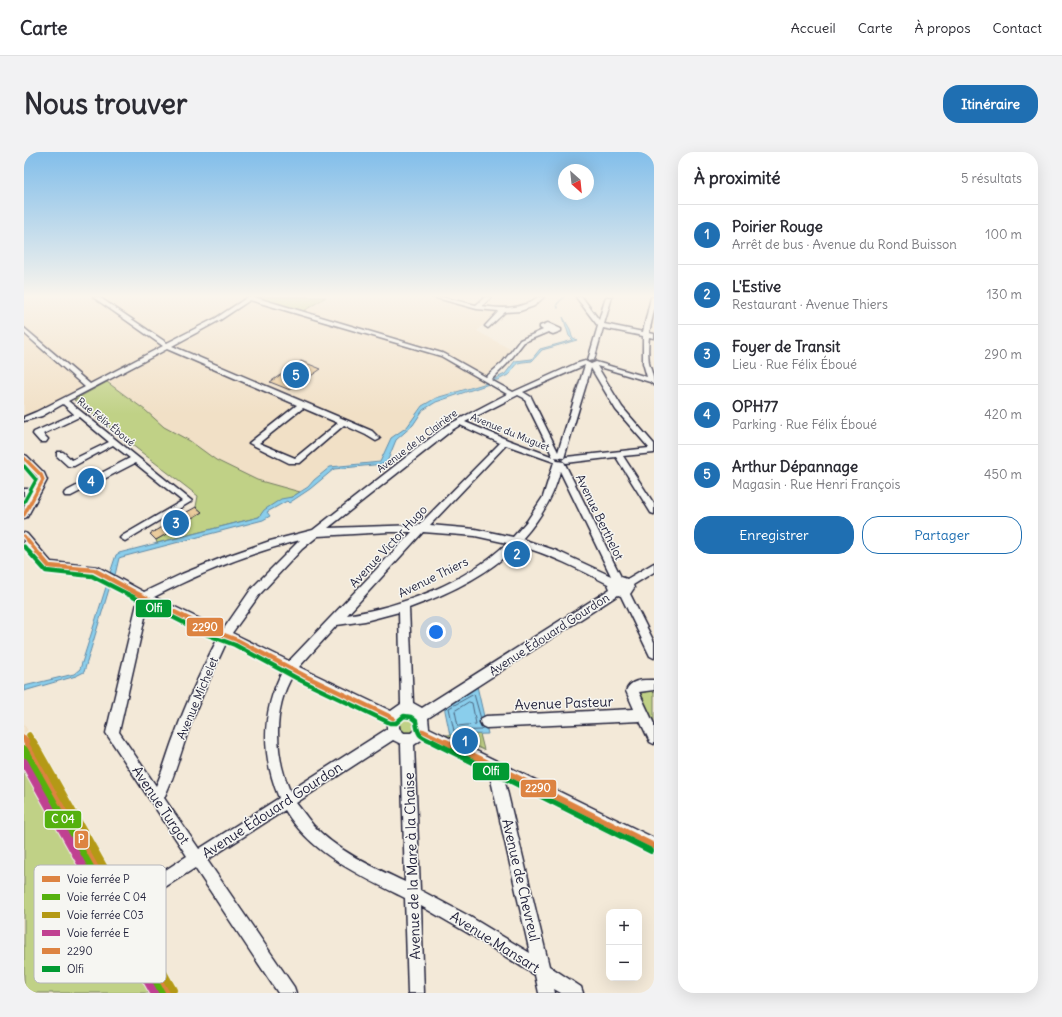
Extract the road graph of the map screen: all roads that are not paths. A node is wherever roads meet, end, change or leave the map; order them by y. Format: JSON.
{"nodes":[{"id":1,"x":31,"y":336,"type":"edge"},
{"id":2,"x":152,"y":336,"type":"edge"},
{"id":3,"x":187,"y":336,"type":"edge"},
{"id":4,"x":381,"y":336,"type":"edge"},
{"id":5,"x":531,"y":336,"type":"edge"},
{"id":6,"x":597,"y":336,"type":"edge"},
{"id":7,"x":650,"y":336,"type":"edge"},
{"id":8,"x":167,"y":347,"type":"junction"},
{"id":9,"x":590,"y":363,"type":"junction"},
{"id":10,"x":487,"y":380,"type":"junction"},
{"id":11,"x":653,"y":381,"type":"edge"},
{"id":12,"x":90,"y":387,"type":"junction"},
{"id":13,"x":515,"y":394,"type":"junction"},
{"id":14,"x":64,"y":401,"type":"junction"},
{"id":15,"x":302,"y":405,"type":"junction"},
{"id":16,"x":80,"y":414,"type":"junction"},
{"id":17,"x":24,"y":420,"type":"edge"},
{"id":18,"x":343,"y":422,"type":"junction"},
{"id":19,"x":459,"y":422,"type":"junction"},
{"id":20,"x":376,"y":439,"type":"dead end"},
{"id":21,"x":43,"y":440,"type":"dead end"},
{"id":22,"x":114,"y":442,"type":"junction"},
{"id":23,"x":505,"y":442,"type":"junction"},
{"id":24,"x":654,"y":450,"type":"edge"},
{"id":25,"x":60,"y":454,"type":"dead end"},
{"id":26,"x":618,"y":454,"type":"junction"},
{"id":27,"x":24,"y":458,"type":"edge"},
{"id":28,"x":135,"y":459,"type":"junction"},
{"id":29,"x":559,"y":460,"type":"junction"},
{"id":30,"x":34,"y":468,"type":"junction"},
{"id":31,"x":24,"y":469,"type":"edge"},
{"id":32,"x":24,"y":492,"type":"edge"},
{"id":33,"x":37,"y":492,"type":"junction"},
{"id":34,"x":68,"y":494,"type":"dead end"},
{"id":35,"x":654,"y":511,"type":"edge"},
{"id":36,"x":24,"y":514,"type":"edge"},
{"id":37,"x":422,"y":528,"type":"junction"},
{"id":38,"x":315,"y":533,"type":"junction"},
{"id":39,"x":24,"y":536,"type":"edge"},
{"id":40,"x":125,"y":538,"type":"dead end"},
{"id":41,"x":516,"y":541,"type":"junction"},
{"id":42,"x":654,"y":567,"type":"edge"},
{"id":43,"x":620,"y":586,"type":"junction"},
{"id":44,"x":144,"y":597,"type":"junction"},
{"id":45,"x":404,"y":607,"type":"junction"},
{"id":46,"x":335,"y":621,"type":"junction"},
{"id":47,"x":226,"y":636,"type":"junction"},
{"id":48,"x":654,"y":652,"type":"edge"},
{"id":49,"x":291,"y":668,"type":"junction"},
{"id":50,"x":654,"y":685,"type":"edge"},
{"id":51,"x":407,"y":709,"type":"junction"},
{"id":52,"x":642,"y":715,"type":"junction"},
{"id":53,"x":420,"y":716,"type":"junction"},
{"id":54,"x":393,"y":718,"type":"junction"},
{"id":55,"x":486,"y":722,"type":"dead end"},
{"id":56,"x":423,"y":731,"type":"junction"},
{"id":57,"x":394,"y":732,"type":"junction"},
{"id":58,"x":654,"y":738,"type":"edge"},
{"id":59,"x":407,"y":740,"type":"junction"},
{"id":60,"x":495,"y":767,"type":"junction"},
{"id":61,"x":157,"y":798,"type":"junction"},
{"id":62,"x":288,"y":801,"type":"junction"},
{"id":63,"x":654,"y":846,"type":"edge"},
{"id":64,"x":197,"y":858,"type":"junction"},
{"id":65,"x":166,"y":878,"type":"edge"},
{"id":66,"x":413,"y":894,"type":"junction"},
{"id":67,"x":542,"y":971,"type":"junction"},
{"id":68,"x":288,"y":993,"type":"edge"},
{"id":69,"x":416,"y":993,"type":"edge"},
{"id":70,"x":547,"y":993,"type":"edge"},
{"id":71,"x":575,"y":993,"type":"edge"}],
"edges":[{"from":1,"to":12,"type":"street"},
{"from":2,"to":8,"type":"street"},
{"from":3,"to":8,"type":"street"},
{"from":4,"to":10,"type":"street","name":"Avenue Berthelot"},
{"from":5,"to":10,"type":"street"},
{"from":6,"to":9,"type":"street","name":"Avenue Thiers"},
{"from":7,"to":11,"type":"street"},
{"from":8,"to":12,"type":"street"},
{"from":8,"to":15,"type":"street"},
{"from":9,"to":11,"type":"street"},
{"from":9,"to":13,"type":"street","name":"Avenue de la Clairière"},
{"from":9,"to":24,"type":"street"},
{"from":9,"to":29,"type":"street","name":"Avenue Thiers"},
{"from":10,"to":13,"type":"street","name":"Avenue Berthelot"},
{"from":12,"to":14,"type":"street"},
{"from":13,"to":19,"type":"street","name":"Avenue de la Clairière"},
{"from":13,"to":29,"type":"street","name":"Avenue Berthelot"},
{"from":14,"to":16,"type":"street","name":"Rue Félix Éboué"},
{"from":14,"to":17,"type":"street"},
{"from":15,"to":18,"type":"street"},
{"from":15,"to":18,"type":"street"},
{"from":16,"to":21,"type":"street"},
{"from":16,"to":22,"type":"street","name":"Rue Félix Éboué"},
{"from":18,"to":20,"type":"street"},
{"from":19,"to":23,"type":"street","name":"Avenue du Muguet"},
{"from":19,"to":38,"type":"street","name":"Avenue de la Clairière"},
{"from":22,"to":25,"type":"street"},
{"from":22,"to":28,"type":"street","name":"Rue Félix Éboué"},
{"from":23,"to":29,"type":"street","name":"Avenue du Muguet"},
{"from":23,"to":37,"type":"street","name":"Avenue Victor Hugo"},
{"from":24,"to":26,"type":"street"},
{"from":26,"to":29,"type":"street"},
{"from":26,"to":35,"type":"street"},
{"from":27,"to":30,"type":"street"},
{"from":28,"to":34,"type":"street","name":"Rue Félix Éboué"},
{"from":28,"to":40,"type":"street","name":"Rue Félix Éboué"},
{"from":29,"to":41,"type":"street","name":"Avenue Thiers"},
{"from":29,"to":43,"type":"street","name":"Avenue Berthelot"},
{"from":30,"to":31,"type":"street"},
{"from":30,"to":33,"type":"street"},
{"from":32,"to":33,"type":"street"},
{"from":33,"to":36,"type":"street"},
{"from":37,"to":38,"type":"street"},
{"from":37,"to":41,"type":"street"},
{"from":37,"to":46,"type":"street","name":"Avenue Victor Hugo"},
{"from":38,"to":44,"type":"street"},
{"from":38,"to":47,"type":"street","name":"Avenue Michelet"},
{"from":39,"to":44,"type":"street"},
{"from":41,"to":43,"type":"street"},
{"from":41,"to":45,"type":"street","name":"Avenue Thiers"},
{"from":42,"to":43,"type":"street","name":"Avenue Édouard Gourdon"},
{"from":43,"to":48,"type":"street","name":"Avenue Berthelot"},
{"from":43,"to":53,"type":"street","name":"Avenue Édouard Gourdon"},
{"from":44,"to":47,"type":"street"},
{"from":44,"to":61,"type":"street","name":"Avenue Turgot"},
{"from":45,"to":46,"type":"street","name":"Avenue Thiers"},
{"from":45,"to":51,"type":"street"},
{"from":46,"to":49,"type":"street","name":"Avenue Victor Hugo"},
{"from":47,"to":49,"type":"street"},
{"from":47,"to":61,"type":"street","name":"Avenue Michelet"},
{"from":49,"to":54,"type":"street"},
{"from":49,"to":62,"type":"street","name":"Avenue Victor Hugo"},
{"from":50,"to":52,"type":"street"},
{"from":51,"to":53,"type":"street"},
{"from":51,"to":54,"type":"street"},
{"from":52,"to":55,"type":"street","name":"Avenue Pasteur"},
{"from":52,"to":58,"type":"street"},
{"from":53,"to":56,"type":"street"},
{"from":54,"to":57,"type":"street"},
{"from":56,"to":59,"type":"street"},
{"from":56,"to":60,"type":"street"},
{"from":57,"to":59,"type":"street"},
{"from":57,"to":62,"type":"street","name":"Avenue Édouard Gourdon"},
{"from":59,"to":66,"type":"street","name":"Avenue de la Mare à la Chaise"},
{"from":60,"to":63,"type":"street"},
{"from":60,"to":67,"type":"street","name":"Avenue de Chevreul"},
{"from":61,"to":64,"type":"street","name":"Avenue Turgot"},
{"from":62,"to":64,"type":"street","name":"Avenue Édouard Gourdon"},
{"from":62,"to":66,"type":"street","name":"Avenue Mansart"},
{"from":64,"to":65,"type":"street","name":"Avenue Édouard Gourdon"},
{"from":64,"to":68,"type":"street","name":"Avenue Turgot"},
{"from":66,"to":67,"type":"street","name":"Avenue Mansart"},
{"from":66,"to":69,"type":"street","name":"Avenue de la Mare à la Chaise"},
{"from":67,"to":70,"type":"street","name":"Avenue de Chevreul"},
{"from":67,"to":71,"type":"street","name":"Avenue Mansart"}]}
